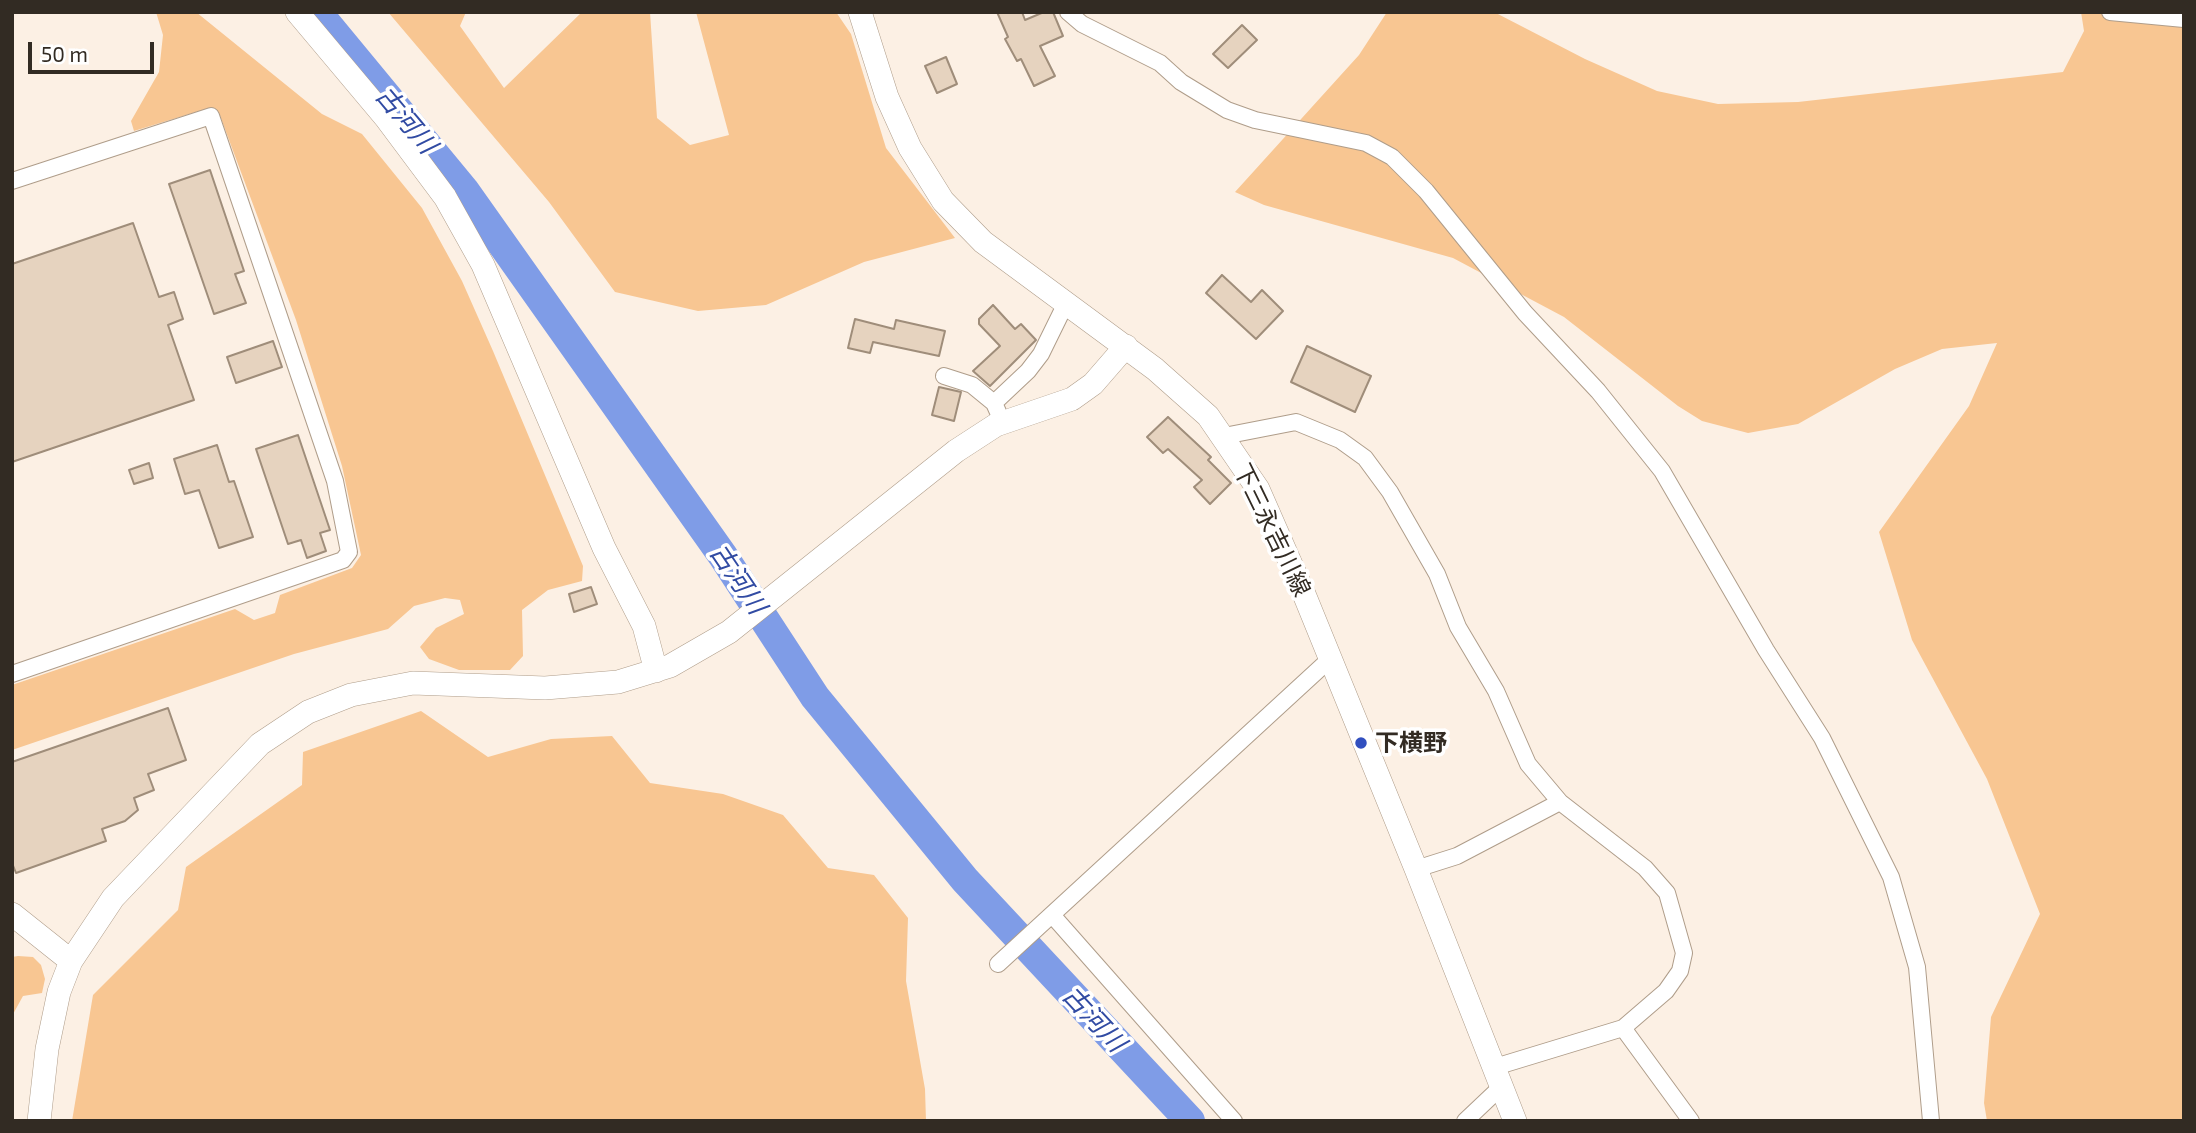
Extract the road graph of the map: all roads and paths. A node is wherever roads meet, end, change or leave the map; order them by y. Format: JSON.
{"nodes":[{"id":1,"x":297,"y":12,"type":"edge"},
{"id":2,"x":860,"y":12,"type":"edge"},
{"id":3,"x":1068,"y":12,"type":"edge"},
{"id":4,"x":2110,"y":12,"type":"edge"},
{"id":5,"x":2184,"y":19,"type":"edge"},
{"id":6,"x":12,"y":181,"type":"edge"},
{"id":7,"x":1066,"y":303,"type":"junction"},
{"id":8,"x":1126,"y":346,"type":"junction"},
{"id":9,"x":944,"y":376,"type":"dead end"},
{"id":10,"x":998,"y":412,"type":"junction"},
{"id":11,"x":1224,"y":436,"type":"junction"},
{"id":12,"x":1330,"y":659,"type":"junction"},
{"id":13,"x":656,"y":671,"type":"junction"},
{"id":14,"x":12,"y":674,"type":"edge"},
{"id":15,"x":1560,"y":802,"type":"junction"},
{"id":16,"x":1416,"y":869,"type":"junction"},
{"id":17,"x":12,"y":914,"type":"edge"},
{"id":18,"x":1051,"y":918,"type":"junction"},
{"id":19,"x":71,"y":961,"type":"junction"},
{"id":20,"x":998,"y":964,"type":"dead end"},
{"id":21,"x":1623,"y":1028,"type":"junction"},
{"id":22,"x":1499,"y":1076,"type":"junction"},
{"id":23,"x":39,"y":1121,"type":"edge"},
{"id":24,"x":1234,"y":1121,"type":"edge"},
{"id":25,"x":1465,"y":1121,"type":"edge"},
{"id":26,"x":1515,"y":1121,"type":"edge"},
{"id":27,"x":1691,"y":1121,"type":"edge"},
{"id":28,"x":1931,"y":1121,"type":"edge"}],
"edges":[{"from":1,"to":13,"type":"street"},
{"from":2,"to":7,"type":"street","name":"下三永吉川線"},
{"from":3,"to":28,"type":"street"},
{"from":4,"to":5,"type":"street"},
{"from":6,"to":14,"type":"street"},
{"from":7,"to":8,"type":"street","name":"下三永吉川線"},
{"from":7,"to":10,"type":"street"},
{"from":8,"to":10,"type":"street"},
{"from":8,"to":11,"type":"street","name":"下三永吉川線"},
{"from":9,"to":10,"type":"street"},
{"from":10,"to":13,"type":"street"},
{"from":11,"to":12,"type":"street","name":"下三永吉川線"},
{"from":11,"to":15,"type":"street"},
{"from":12,"to":16,"type":"street","name":"下三永吉川線"},
{"from":12,"to":18,"type":"street"},
{"from":13,"to":19,"type":"street"},
{"from":15,"to":16,"type":"street"},
{"from":15,"to":21,"type":"street"},
{"from":16,"to":22,"type":"street","name":"下三永吉川線"},
{"from":17,"to":19,"type":"street"},
{"from":18,"to":20,"type":"street"},
{"from":18,"to":24,"type":"street"},
{"from":19,"to":23,"type":"street"},
{"from":21,"to":22,"type":"street"},
{"from":21,"to":27,"type":"street"},
{"from":22,"to":25,"type":"street"},
{"from":22,"to":26,"type":"street","name":"下三永吉川線"}]}
